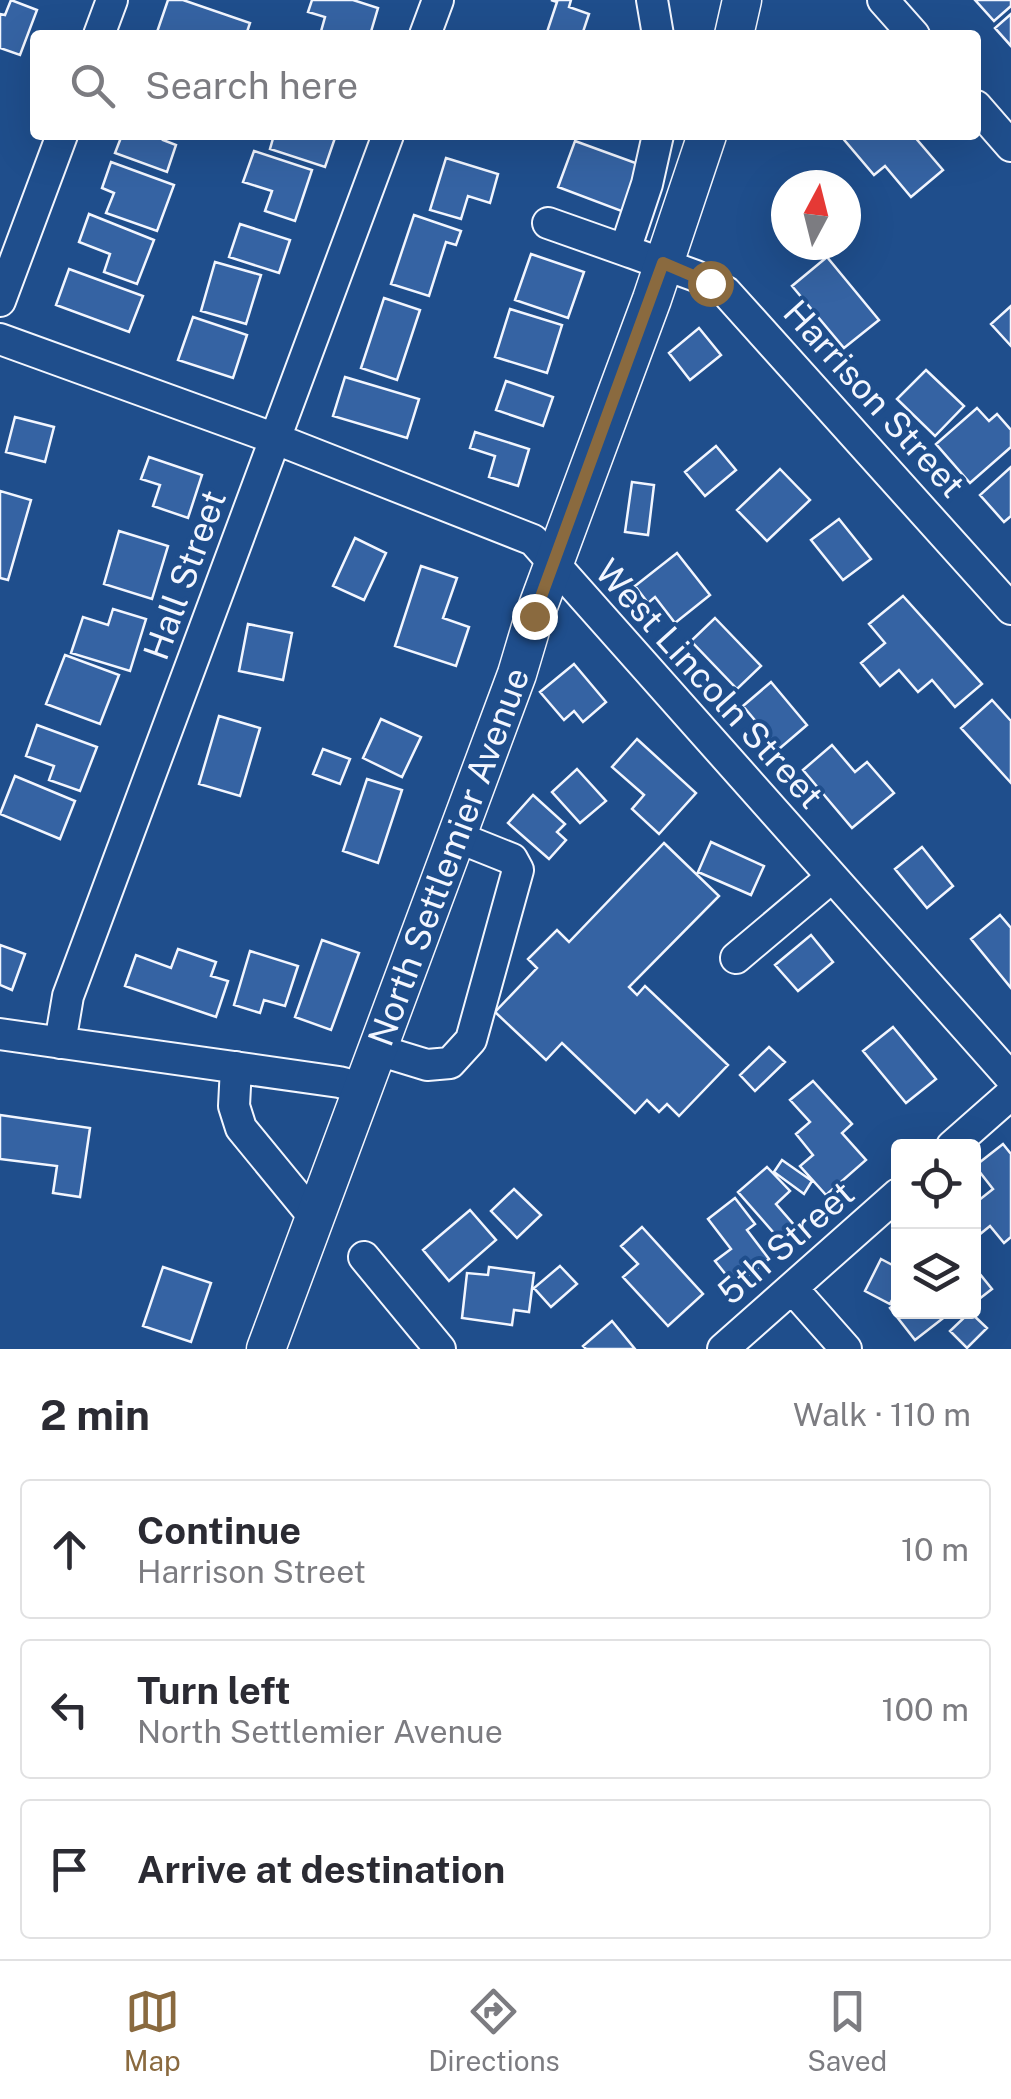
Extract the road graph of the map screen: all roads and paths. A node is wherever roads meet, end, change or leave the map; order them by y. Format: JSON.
{"nodes":[{"id":1,"x":112,"y":0,"type":"edge"},
{"id":2,"x":438,"y":0,"type":"edge"},
{"id":3,"x":652,"y":0,"type":"edge"},
{"id":4,"x":742,"y":0,"type":"edge"},
{"id":5,"x":883,"y":0,"type":"edge"},
{"id":6,"x":101,"y":30,"type":"edge"},
{"id":7,"x":427,"y":30,"type":"edge"},
{"id":8,"x":657,"y":30,"type":"edge"},
{"id":9,"x":735,"y":30,"type":"edge"},
{"id":10,"x":910,"y":30,"type":"edge"},
{"id":11,"x":981,"y":112,"type":"edge"},
{"id":12,"x":60,"y":140,"type":"edge"},
{"id":13,"x":386,"y":140,"type":"edge"},
{"id":14,"x":657,"y":140,"type":"edge"},
{"id":15,"x":704,"y":140,"type":"edge"},
{"id":16,"x":1011,"y":146,"type":"edge"},
{"id":17,"x":548,"y":223,"type":"dead end"},
{"id":18,"x":646,"y":257,"type":"junction"},
{"id":19,"x":0,"y":302,"type":"edge"},
{"id":20,"x":0,"y":338,"type":"edge"},
{"id":21,"x":276,"y":439,"type":"junction"},
{"id":22,"x":553,"y":565,"type":"junction"},
{"id":23,"x":1011,"y":610,"type":"edge"},
{"id":24,"x":457,"y":837,"type":"junction"},
{"id":25,"x":832,"y":877,"type":"junction"},
{"id":26,"x":736,"y":958,"type":"dead end"},
{"id":27,"x":0,"y":1034,"type":"edge"},
{"id":28,"x":60,"y":1043,"type":"junction"},
{"id":29,"x":378,"y":1050,"type":"junction"},
{"id":30,"x":236,"y":1067,"type":"junction"},
{"id":31,"x":1011,"y":1078,"type":"edge"},
{"id":32,"x":364,"y":1088,"type":"junction"},
{"id":33,"x":1011,"y":1094,"type":"edge"},
{"id":34,"x":960,"y":1139,"type":"edge"},
{"id":35,"x":891,"y":1200,"type":"edge"},
{"id":36,"x":314,"y":1217,"type":"junction"},
{"id":37,"x":364,"y":1257,"type":"dead end"},
{"id":38,"x":792,"y":1288,"type":"junction"},
{"id":39,"x":266,"y":1349,"type":"edge"},
{"id":40,"x":440,"y":1349,"type":"edge"},
{"id":41,"x":723,"y":1349,"type":"edge"},
{"id":42,"x":846,"y":1349,"type":"edge"}],
"edges":[{"from":1,"to":6,"type":"street"},
{"from":2,"to":7,"type":"street"},
{"from":3,"to":8,"type":"street"},
{"from":4,"to":9,"type":"main road"},
{"from":5,"to":10,"type":"street"},
{"from":11,"to":16,"type":"street"},
{"from":12,"to":19,"type":"street"},
{"from":13,"to":21,"type":"street","name":"Hall Street"},
{"from":14,"to":18,"type":"street"},
{"from":15,"to":18,"type":"main road","name":"North Settlemier Avenue"},
{"from":17,"to":18,"type":"street","name":"Harrison Street"},
{"from":18,"to":22,"type":"main road","name":"North Settlemier Avenue"},
{"from":18,"to":23,"type":"street","name":"Harrison Street"},
{"from":20,"to":21,"type":"street","name":"West Lincoln Street"},
{"from":21,"to":22,"type":"street","name":"West Lincoln Street"},
{"from":21,"to":28,"type":"street","name":"Hall Street"},
{"from":22,"to":24,"type":"main road","name":"North Settlemier Avenue"},
{"from":22,"to":25,"type":"street","name":"West Lincoln Street"},
{"from":24,"to":29,"type":"main road","name":"North Settlemier Avenue"},
{"from":24,"to":29,"type":"street"},
{"from":25,"to":26,"type":"street"},
{"from":25,"to":31,"type":"street","name":"West Lincoln Street"},
{"from":27,"to":28,"type":"street"},
{"from":28,"to":30,"type":"street"},
{"from":29,"to":32,"type":"main road","name":"North Settlemier Avenue"},
{"from":30,"to":32,"type":"street"},
{"from":30,"to":36,"type":"street"},
{"from":32,"to":36,"type":"main road","name":"North Settlemier Avenue"},
{"from":33,"to":34,"type":"street"},
{"from":35,"to":38,"type":"street","name":"5th Street"},
{"from":36,"to":39,"type":"main road","name":"North Settlemier Avenue"},
{"from":37,"to":40,"type":"street"},
{"from":38,"to":41,"type":"street","name":"5th Street"},
{"from":38,"to":42,"type":"street"}]}
